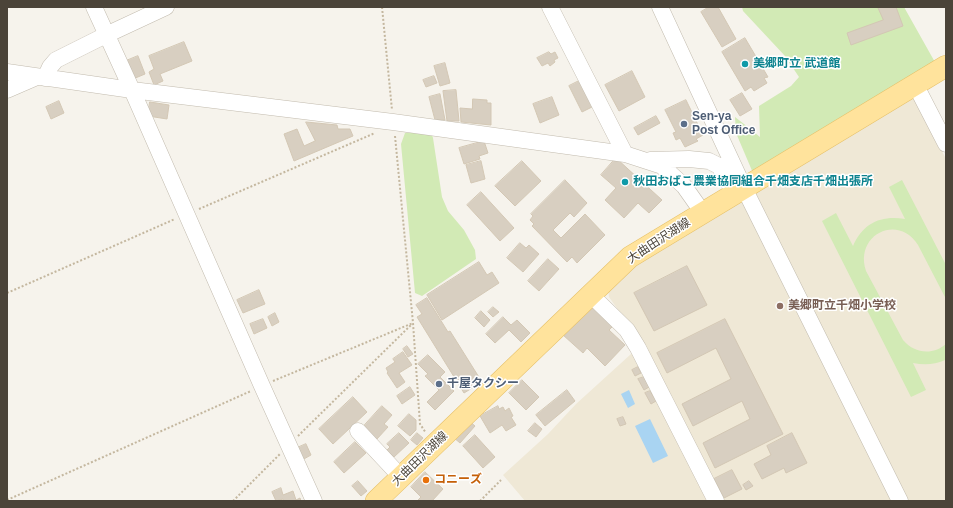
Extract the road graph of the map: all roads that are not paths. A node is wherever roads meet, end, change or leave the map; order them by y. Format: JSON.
{"nodes":[{"id":1,"x":94,"y":7,"type":"edge"},
{"id":2,"x":166,"y":7,"type":"edge"},
{"id":3,"x":550,"y":7,"type":"edge"},
{"id":4,"x":660,"y":7,"type":"edge"},
{"id":5,"x":106,"y":35,"type":"junction"},
{"id":6,"x":7,"y":72,"type":"edge"},
{"id":7,"x":944,"y":73,"type":"edge"},
{"id":8,"x":41,"y":77,"type":"junction"},
{"id":9,"x":915,"y":84,"type":"junction"},
{"id":10,"x":7,"y":90,"type":"edge"},
{"id":11,"x":132,"y":90,"type":"junction"},
{"id":12,"x":946,"y":144,"type":"edge"},
{"id":13,"x":625,"y":154,"type":"junction"},
{"id":14,"x":644,"y":160,"type":"junction"},
{"id":15,"x":739,"y":191,"type":"junction"},
{"id":16,"x":703,"y":213,"type":"junction"},
{"id":17,"x":591,"y":295,"type":"junction"},
{"id":18,"x":358,"y":431,"type":"dead end"},
{"id":19,"x":401,"y":477,"type":"junction"},
{"id":20,"x":314,"y":501,"type":"edge"},
{"id":21,"x":376,"y":501,"type":"edge"},
{"id":22,"x":716,"y":501,"type":"edge"},
{"id":23,"x":900,"y":501,"type":"edge"}],
"edges":[{"from":1,"to":5,"type":"street"},
{"from":2,"to":5,"type":"street"},
{"from":3,"to":13,"type":"street"},
{"from":4,"to":15,"type":"street"},
{"from":5,"to":8,"type":"street"},
{"from":5,"to":11,"type":"street"},
{"from":6,"to":8,"type":"street"},
{"from":7,"to":9,"type":"main road","name":"大曲田沢湖線"},
{"from":8,"to":10,"type":"street"},
{"from":8,"to":11,"type":"street"},
{"from":9,"to":12,"type":"street"},
{"from":9,"to":15,"type":"main road","name":"大曲田沢湖線"},
{"from":11,"to":13,"type":"street"},
{"from":11,"to":20,"type":"street"},
{"from":13,"to":14,"type":"street"},
{"from":14,"to":15,"type":"street"},
{"from":14,"to":16,"type":"street"},
{"from":15,"to":16,"type":"main road","name":"大曲田沢湖線"},
{"from":15,"to":23,"type":"street"},
{"from":16,"to":17,"type":"main road","name":"大曲田沢湖線"},
{"from":17,"to":19,"type":"main road","name":"大曲田沢湖線"},
{"from":17,"to":22,"type":"street"},
{"from":18,"to":19,"type":"street"},
{"from":19,"to":21,"type":"main road","name":"大曲田沢湖線"}]}
